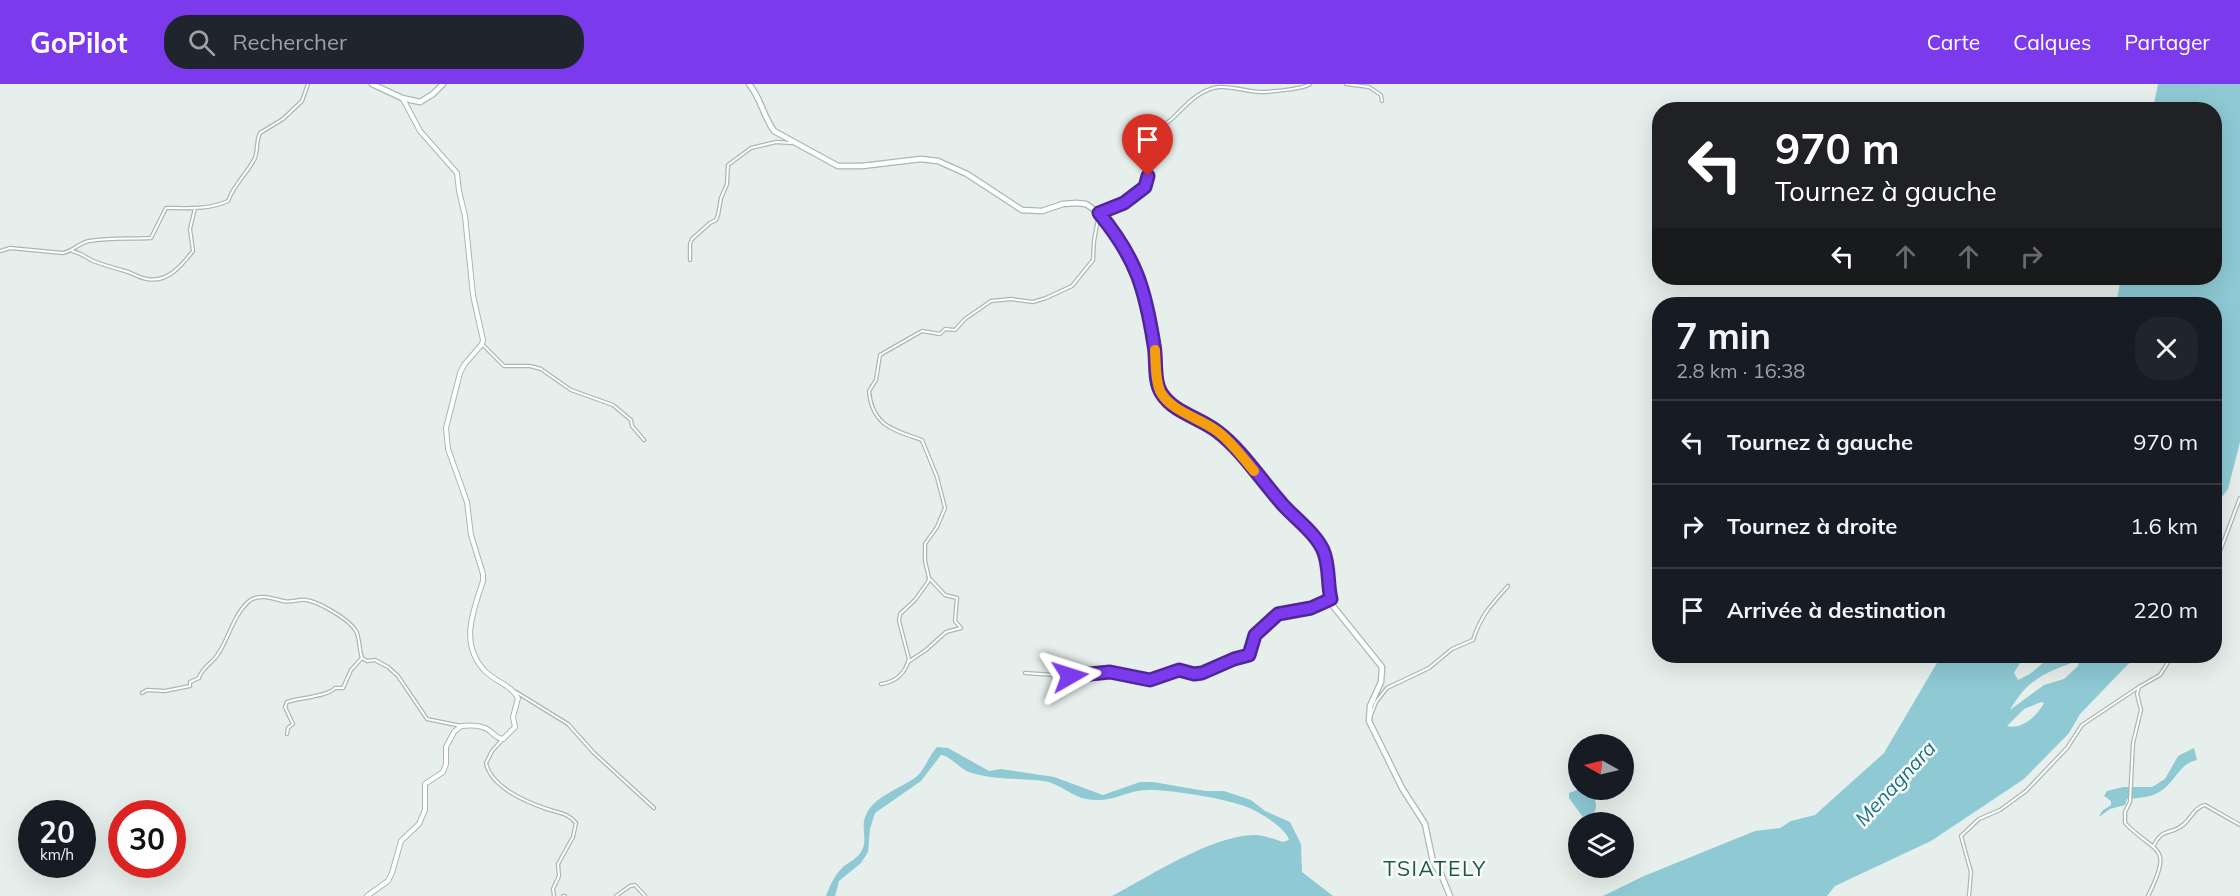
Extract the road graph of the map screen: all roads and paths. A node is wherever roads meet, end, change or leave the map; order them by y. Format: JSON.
{"nodes":[{"id":1,"x":308,"y":84,"type":"edge"},
{"id":2,"x":372,"y":84,"type":"edge"},
{"id":3,"x":443,"y":84,"type":"edge"},
{"id":4,"x":748,"y":84,"type":"edge"},
{"id":5,"x":1310,"y":84,"type":"edge"},
{"id":6,"x":1346,"y":84,"type":"edge"},
{"id":7,"x":402,"y":98,"type":"junction"},
{"id":8,"x":1382,"y":101,"type":"dead end"},
{"id":9,"x":794,"y":143,"type":"junction"},
{"id":10,"x":195,"y":208,"type":"junction"},
{"id":11,"x":1099,"y":213,"type":"junction"},
{"id":12,"x":0,"y":251,"type":"edge"},
{"id":13,"x":72,"y":251,"type":"junction"},
{"id":14,"x":690,"y":260,"type":"dead end"},
{"id":15,"x":482,"y":344,"type":"junction"},
{"id":16,"x":644,"y":440,"type":"dead end"},
{"id":17,"x":2240,"y":498,"type":"edge"},
{"id":18,"x":2222,"y":546,"type":"edge"},
{"id":19,"x":929,"y":578,"type":"junction"},
{"id":20,"x":1508,"y":586,"type":"dead end"},
{"id":21,"x":1331,"y":599,"type":"junction"},
{"id":22,"x":362,"y":658,"type":"junction"},
{"id":23,"x":908,"y":662,"type":"junction"},
{"id":24,"x":2168,"y":663,"type":"edge"},
{"id":25,"x":1025,"y":673,"type":"dead end"},
{"id":26,"x":881,"y":684,"type":"dead end"},
{"id":27,"x":2139,"y":687,"type":"junction"},
{"id":28,"x":514,"y":691,"type":"junction"},
{"id":29,"x":142,"y":693,"type":"dead end"},
{"id":30,"x":1369,"y":721,"type":"junction"},
{"id":31,"x":461,"y":726,"type":"junction"},
{"id":32,"x":287,"y":734,"type":"dead end"},
{"id":33,"x":502,"y":739,"type":"junction"},
{"id":34,"x":654,"y":808,"type":"dead end"},
{"id":35,"x":2240,"y":825,"type":"edge"},
{"id":36,"x":2154,"y":845,"type":"junction"},
{"id":37,"x":367,"y":896,"type":"edge"},
{"id":38,"x":554,"y":896,"type":"edge"},
{"id":39,"x":616,"y":896,"type":"edge"},
{"id":40,"x":645,"y":896,"type":"edge"},
{"id":41,"x":1450,"y":896,"type":"edge"},
{"id":42,"x":1969,"y":896,"type":"edge"},
{"id":43,"x":2148,"y":896,"type":"edge"}],
"edges":[{"from":1,"to":10,"type":"street"},
{"from":2,"to":7,"type":"main road"},
{"from":3,"to":7,"type":"main road"},
{"from":4,"to":9,"type":"main road"},
{"from":5,"to":11,"type":"street"},
{"from":6,"to":8,"type":"street"},
{"from":7,"to":15,"type":"street"},
{"from":9,"to":11,"type":"main road"},
{"from":9,"to":14,"type":"street"},
{"from":10,"to":13,"type":"street"},
{"from":10,"to":13,"type":"street"},
{"from":11,"to":19,"type":"street"},
{"from":11,"to":21,"type":"main road"},
{"from":12,"to":13,"type":"street"},
{"from":15,"to":16,"type":"street"},
{"from":15,"to":28,"type":"street"},
{"from":17,"to":18,"type":"street"},
{"from":19,"to":23,"type":"street"},
{"from":19,"to":23,"type":"street"},
{"from":20,"to":30,"type":"street"},
{"from":21,"to":25,"type":"street"},
{"from":21,"to":30,"type":"main road"},
{"from":22,"to":29,"type":"street"},
{"from":22,"to":31,"type":"street"},
{"from":22,"to":32,"type":"street"},
{"from":23,"to":26,"type":"street"},
{"from":24,"to":27,"type":"street"},
{"from":27,"to":36,"type":"street"},
{"from":27,"to":42,"type":"street"},
{"from":28,"to":33,"type":"street"},
{"from":28,"to":34,"type":"street"},
{"from":30,"to":41,"type":"main road"},
{"from":31,"to":33,"type":"street"},
{"from":31,"to":37,"type":"street"},
{"from":33,"to":38,"type":"street"},
{"from":35,"to":36,"type":"street"},
{"from":36,"to":43,"type":"street"},
{"from":39,"to":40,"type":"street"}]}
